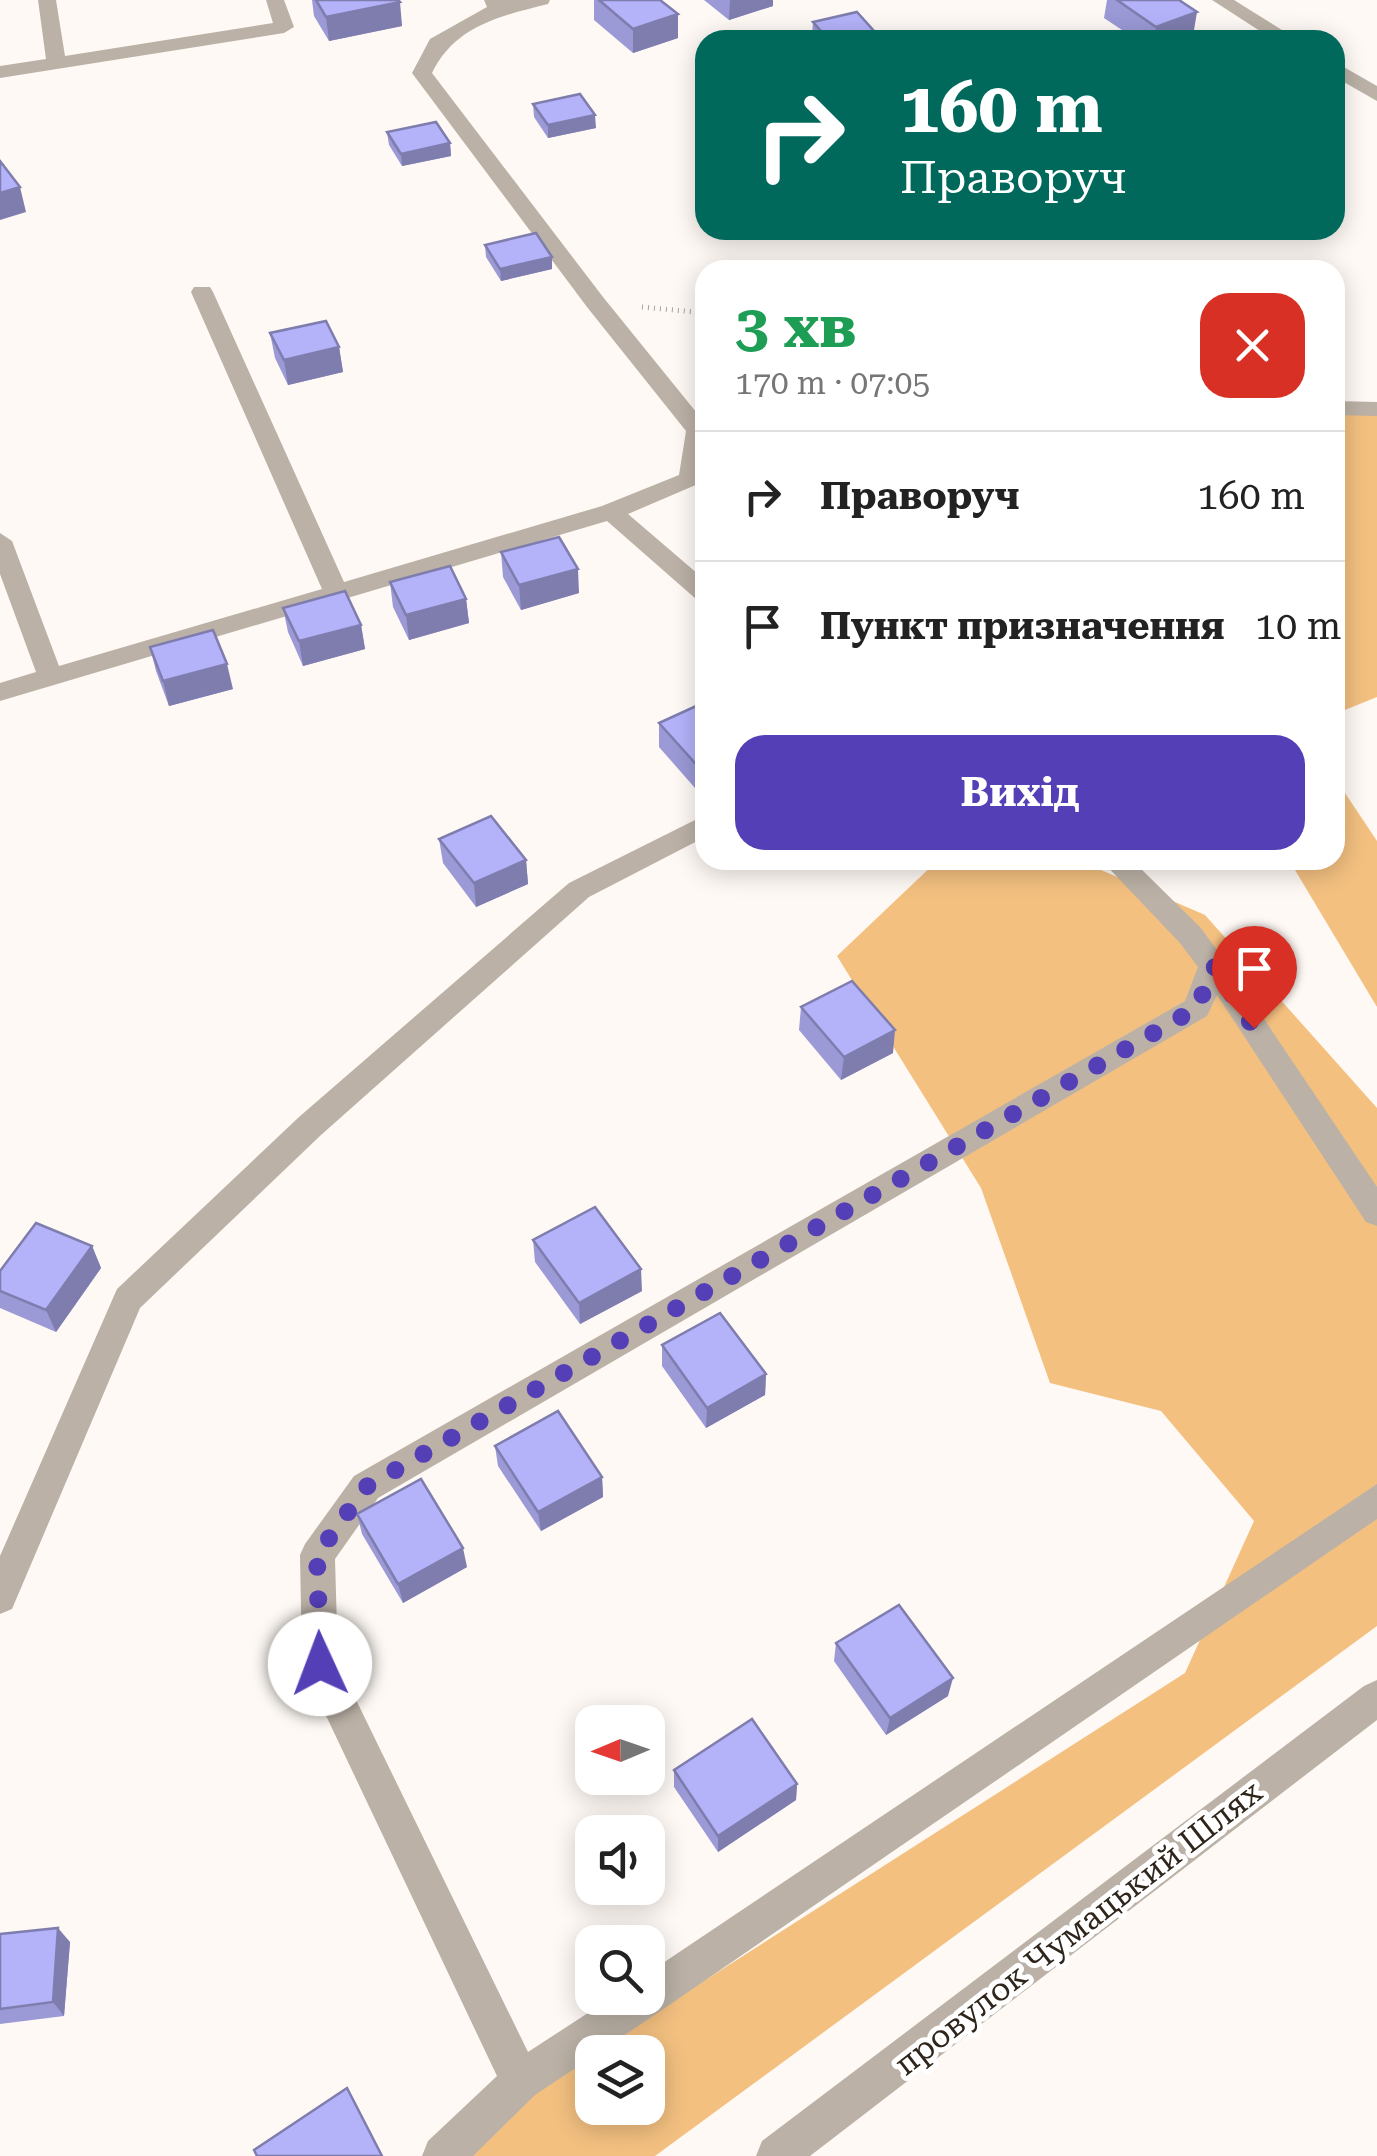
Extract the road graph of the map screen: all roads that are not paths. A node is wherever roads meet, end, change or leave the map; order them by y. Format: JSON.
{"nodes":[{"id":1,"x":47,"y":0,"type":"edge"},
{"id":2,"x":275,"y":0,"type":"edge"},
{"id":3,"x":541,"y":0,"type":"edge"},
{"id":4,"x":1221,"y":0,"type":"edge"},
{"id":5,"x":495,"y":4,"type":"edge"},
{"id":6,"x":1271,"y":30,"type":"edge"},
{"id":7,"x":57,"y":64,"type":"junction"},
{"id":8,"x":0,"y":72,"type":"edge"},
{"id":9,"x":1345,"y":74,"type":"edge"},
{"id":10,"x":1377,"y":95,"type":"edge"},
{"id":11,"x":202,"y":292,"type":"dead end"},
{"id":12,"x":1345,"y":408,"type":"edge"},
{"id":13,"x":1377,"y":409,"type":"edge"},
{"id":14,"x":695,"y":426,"type":"edge"},
{"id":15,"x":695,"y":448,"type":"edge"},
{"id":16,"x":611,"y":512,"type":"junction"},
{"id":17,"x":0,"y":541,"type":"edge"},
{"id":18,"x":695,"y":584,"type":"edge"},
{"id":19,"x":337,"y":594,"type":"junction"},
{"id":20,"x":51,"y":678,"type":"junction"},
{"id":21,"x":0,"y":692,"type":"edge"},
{"id":22,"x":695,"y":831,"type":"edge"},
{"id":23,"x":1125,"y":870,"type":"edge"},
{"id":24,"x":1214,"y":966,"type":"junction"},
{"id":25,"x":1377,"y":1213,"type":"edge"},
{"id":26,"x":1377,"y":1500,"type":"edge"},
{"id":27,"x":0,"y":1597,"type":"edge"},
{"id":28,"x":1377,"y":1698,"type":"edge"},
{"id":29,"x":665,"y":1983,"type":"edge"},
{"id":30,"x":618,"y":2015,"type":"edge"},
{"id":31,"x":521,"y":2082,"type":"junction"},
{"id":32,"x":818,"y":2144,"type":"edge"},
{"id":33,"x":443,"y":2156,"type":"edge"},
{"id":34,"x":777,"y":2156,"type":"edge"}],
"edges":[{"from":1,"to":7,"type":"street"},
{"from":2,"to":7,"type":"street"},
{"from":3,"to":5,"type":"street"},
{"from":4,"to":6,"type":"street"},
{"from":5,"to":14,"type":"street"},
{"from":7,"to":8,"type":"street"},
{"from":9,"to":10,"type":"street"},
{"from":11,"to":19,"type":"street"},
{"from":12,"to":13,"type":"street"},
{"from":15,"to":16,"type":"street"},
{"from":16,"to":18,"type":"street"},
{"from":16,"to":19,"type":"street"},
{"from":17,"to":20,"type":"street"},
{"from":19,"to":20,"type":"street"},
{"from":20,"to":21,"type":"street"},
{"from":22,"to":27,"type":"street"},
{"from":23,"to":24,"type":"street"},
{"from":24,"to":25,"type":"street"},
{"from":24,"to":31,"type":"street"},
{"from":26,"to":29,"type":"street"},
{"from":28,"to":32,"type":"street","name":"провулок Чумацький Шлях"},
{"from":30,"to":31,"type":"street"},
{"from":31,"to":33,"type":"street"},
{"from":32,"to":34,"type":"street","name":"провулок Чумацький Шлях"}]}
